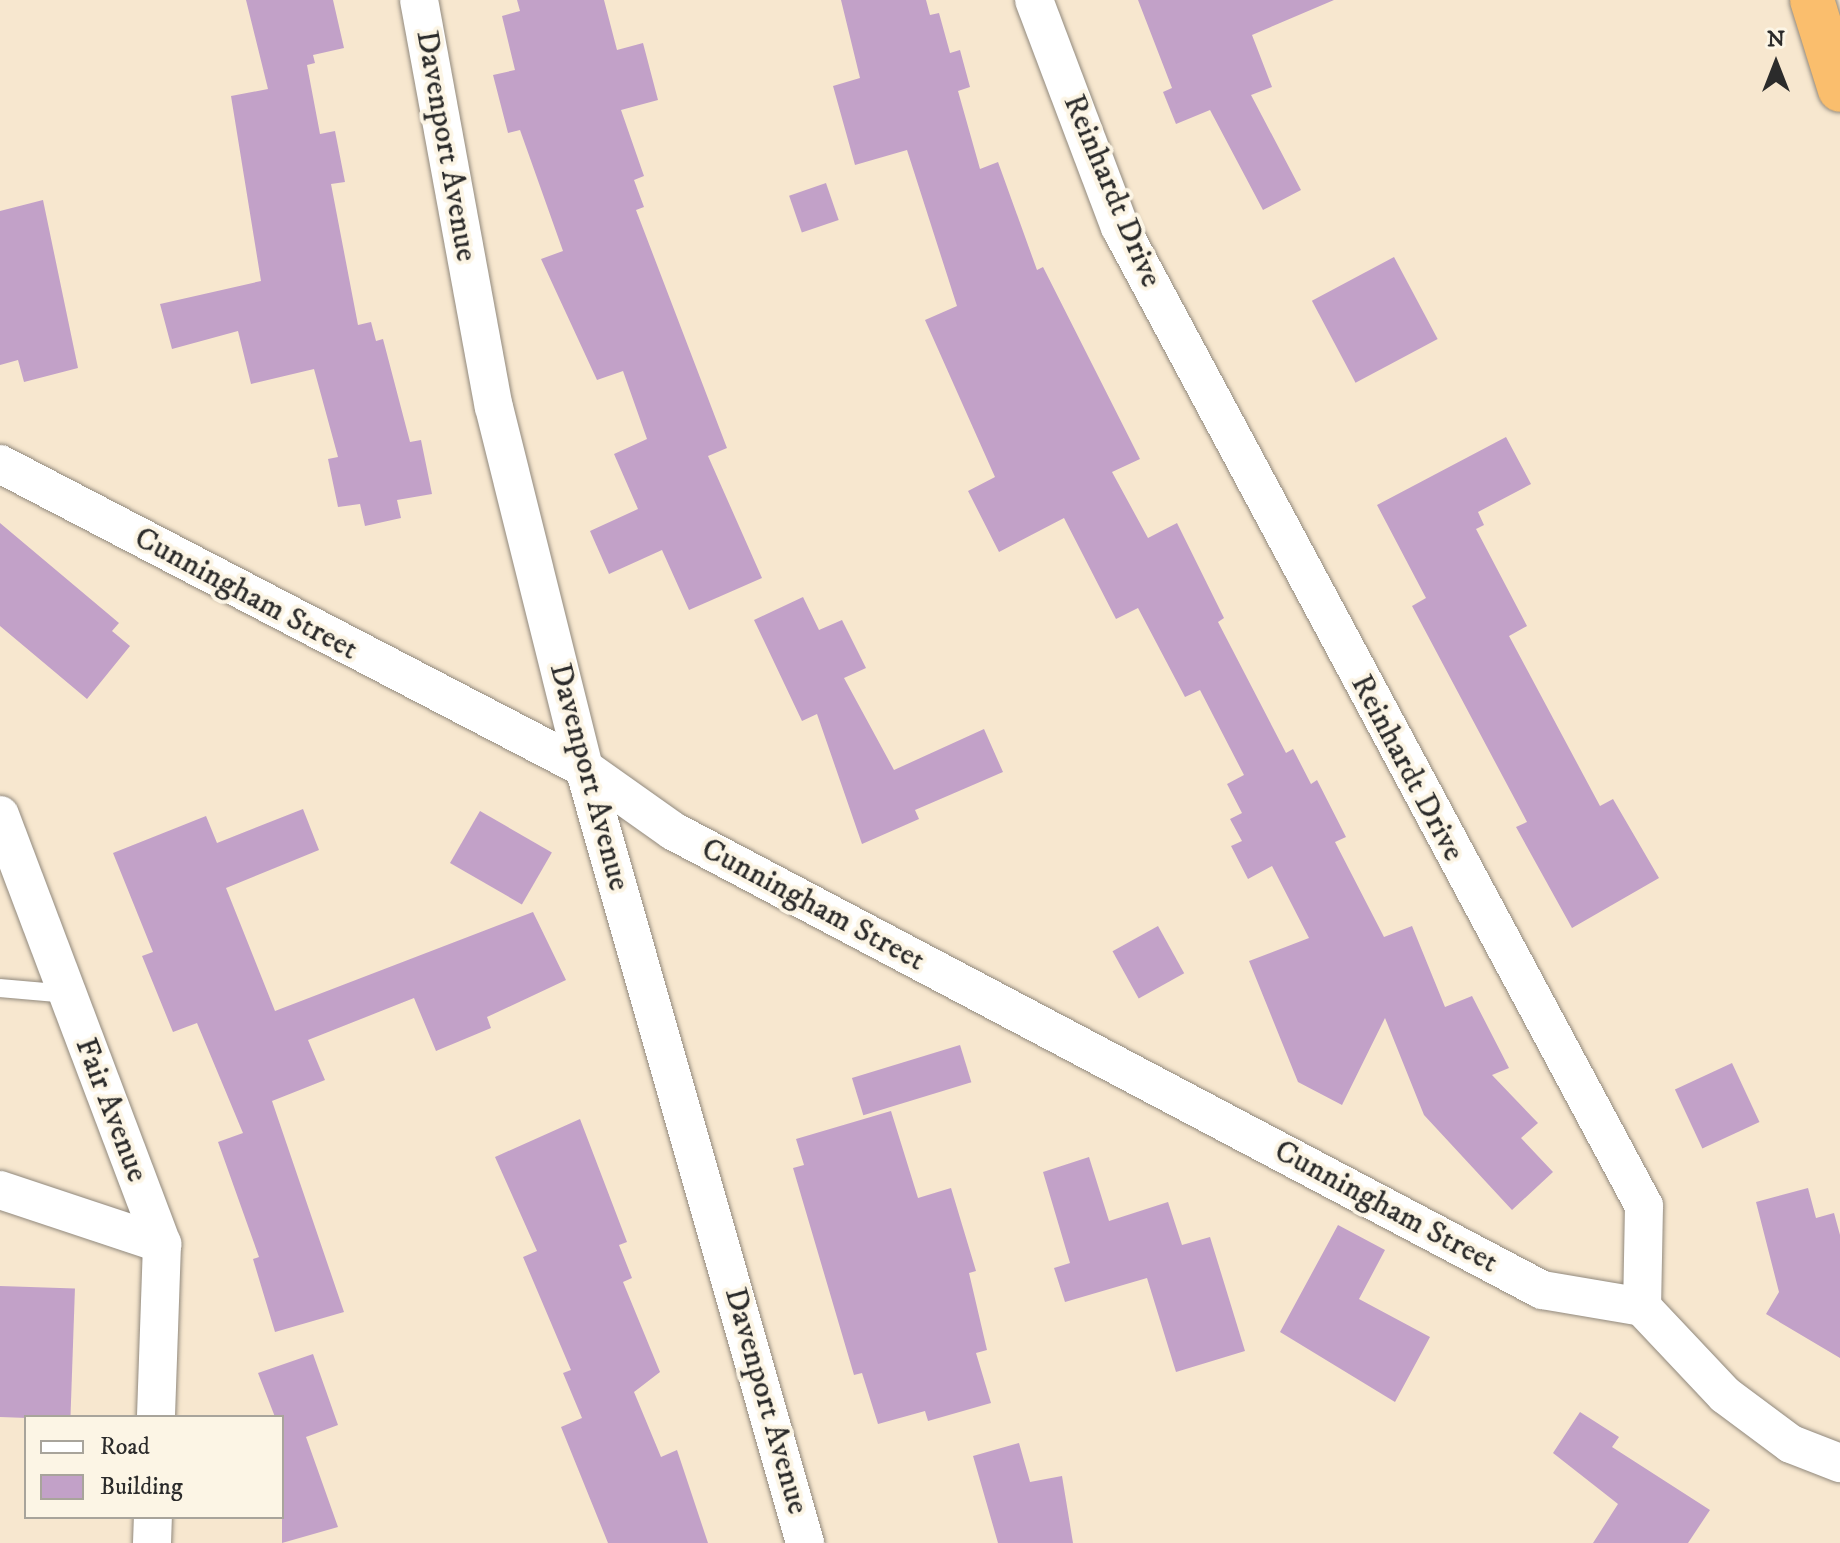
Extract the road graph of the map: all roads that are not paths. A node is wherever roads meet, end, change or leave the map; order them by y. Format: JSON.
{"nodes":[{"id":1,"x":419,"y":0,"type":"edge"},
{"id":2,"x":1034,"y":0,"type":"edge"},
{"id":3,"x":1812,"y":0,"type":"edge"},
{"id":4,"x":1840,"y":90,"type":"edge"},
{"id":5,"x":0,"y":464,"type":"edge"},
{"id":6,"x":584,"y":768,"type":"junction"},
{"id":7,"x":0,"y":815,"type":"edge"},
{"id":8,"x":0,"y":988,"type":"edge"},
{"id":9,"x":68,"y":994,"type":"junction"},
{"id":10,"x":0,"y":1190,"type":"edge"},
{"id":11,"x":162,"y":1244,"type":"junction"},
{"id":12,"x":1642,"y":1307,"type":"junction"},
{"id":13,"x":156,"y":1415,"type":"edge"},
{"id":14,"x":1840,"y":1463,"type":"edge"},
{"id":15,"x":153,"y":1519,"type":"edge"},
{"id":16,"x":152,"y":1543,"type":"edge"},
{"id":17,"x":805,"y":1543,"type":"edge"}],
"edges":[{"from":1,"to":6,"type":"street","name":"Davenport Avenue"},
{"from":2,"to":12,"type":"street","name":"Reinhardt Drive"},
{"from":3,"to":4,"type":"highway"},
{"from":5,"to":6,"type":"street","name":"Cunningham Street"},
{"from":6,"to":12,"type":"street","name":"Cunningham Street"},
{"from":6,"to":17,"type":"street","name":"Davenport Avenue"},
{"from":7,"to":9,"type":"street","name":"Fair Avenue"},
{"from":8,"to":9,"type":"lane"},
{"from":9,"to":11,"type":"street","name":"Fair Avenue"},
{"from":10,"to":11,"type":"street"},
{"from":11,"to":13,"type":"street","name":"Fair Avenue"},
{"from":12,"to":14,"type":"street"},
{"from":15,"to":16,"type":"street"}]}
